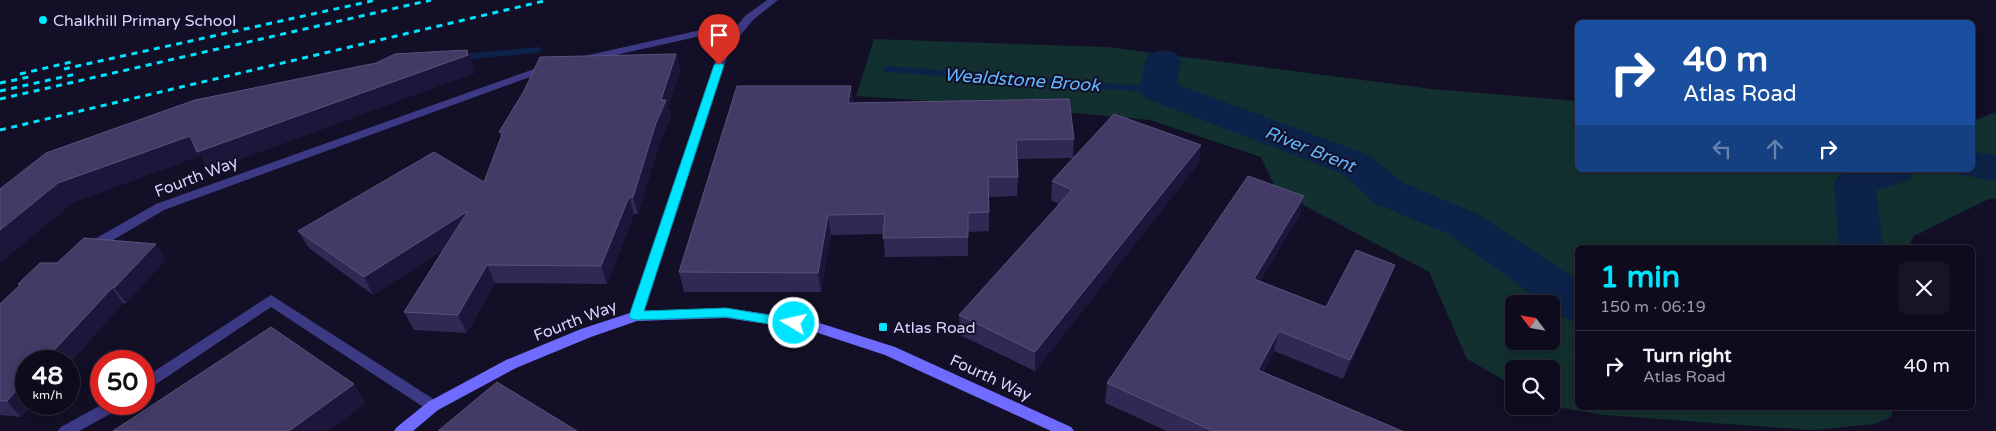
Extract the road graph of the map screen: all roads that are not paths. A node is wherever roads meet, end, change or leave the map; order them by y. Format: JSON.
{"nodes":[{"id":1,"x":773,"y":0,"type":"edge"},
{"id":2,"x":739,"y":30,"type":"junction"},
{"id":3,"x":82,"y":252,"type":"edge"},
{"id":4,"x":636,"y":316,"type":"junction"},
{"id":5,"x":155,"y":378,"type":"edge"},
{"id":6,"x":433,"y":406,"type":"junction"},
{"id":7,"x":96,"y":415,"type":"edge"},
{"id":8,"x":66,"y":431,"type":"edge"},
{"id":9,"x":402,"y":431,"type":"edge"},
{"id":10,"x":1066,"y":431,"type":"edge"}],
"edges":[{"from":1,"to":2,"type":"street"},
{"from":2,"to":3,"type":"street","name":"Fourth Way"},
{"from":2,"to":4,"type":"street"},
{"from":4,"to":6,"type":"main road","name":"Fourth Way"},
{"from":4,"to":10,"type":"main road","name":"Fourth Way"},
{"from":5,"to":6,"type":"street"},
{"from":6,"to":9,"type":"main road","name":"Fourth Way"},
{"from":7,"to":8,"type":"street"}]}
